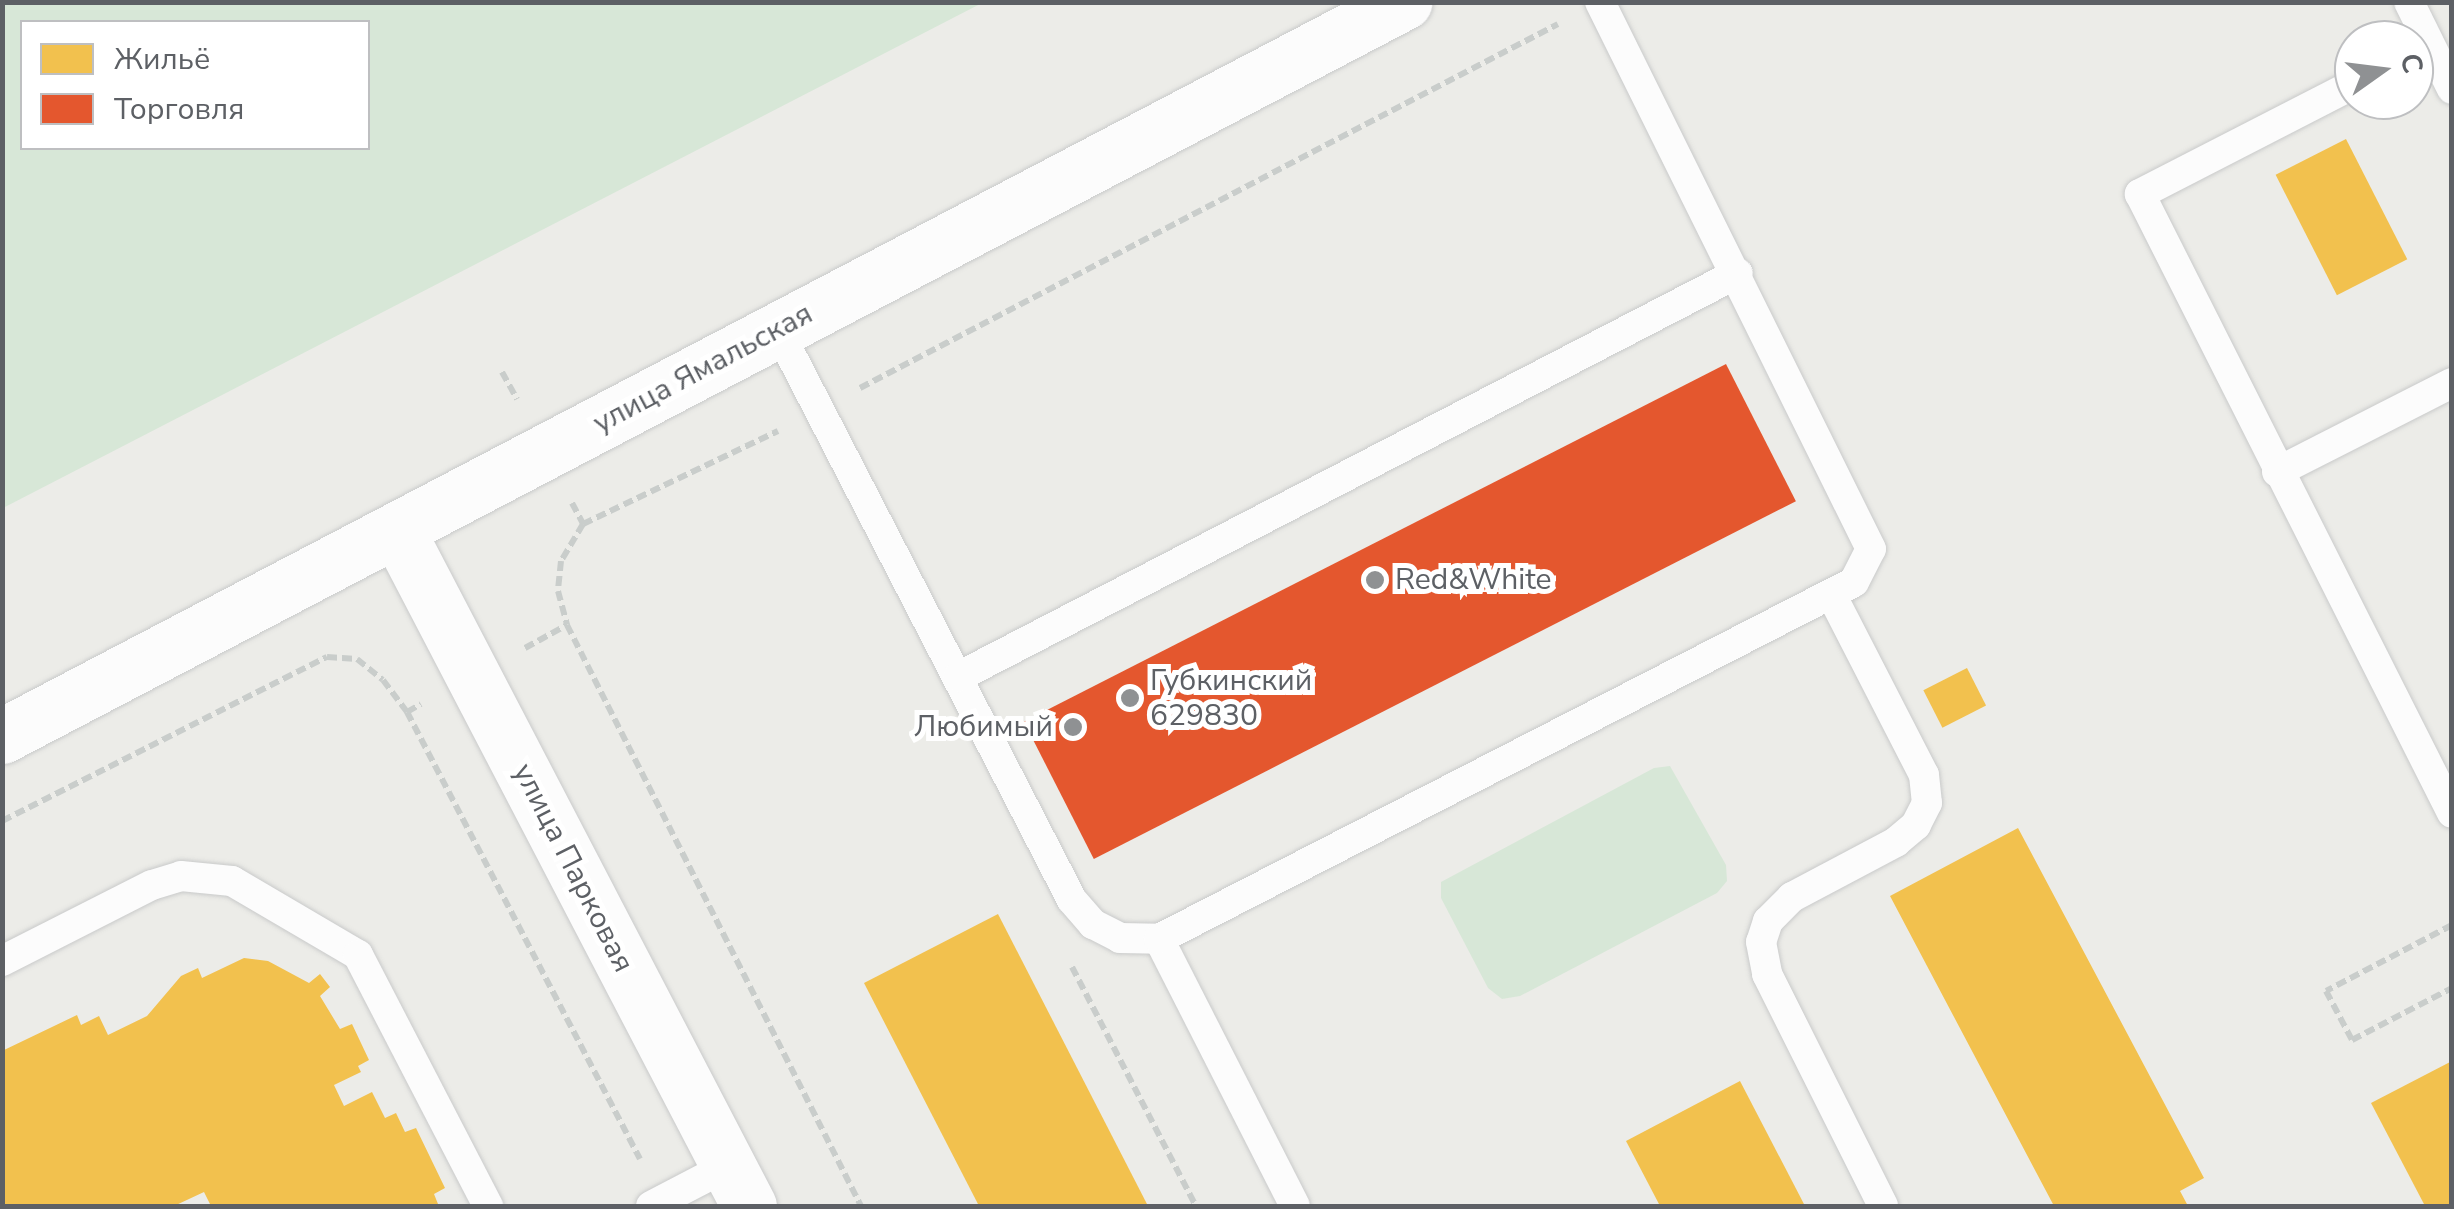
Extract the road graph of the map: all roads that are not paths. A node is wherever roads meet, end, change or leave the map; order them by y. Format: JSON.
{"nodes":[{"id":1,"x":1404,"y":2,"type":"edge"},
{"id":2,"x":1600,"y":2,"type":"edge"},
{"id":3,"x":2434,"y":65,"type":"edge"},
{"id":4,"x":2452,"y":90,"type":"edge"},
{"id":5,"x":2334,"y":94,"type":"edge"},
{"id":6,"x":1738,"y":273,"type":"junction"},
{"id":7,"x":778,"y":330,"type":"junction"},
{"id":8,"x":2452,"y":384,"type":"edge"},
{"id":9,"x":2277,"y":472,"type":"junction"},
{"id":10,"x":397,"y":530,"type":"junction"},
{"id":11,"x":1831,"y":594,"type":"junction"},
{"id":12,"x":958,"y":677,"type":"junction"},
{"id":13,"x":2,"y":736,"type":"edge"},
{"id":14,"x":2452,"y":813,"type":"edge"},
{"id":15,"x":1159,"y":939,"type":"junction"},
{"id":16,"x":2,"y":961,"type":"edge"},
{"id":17,"x":738,"y":1186,"type":"edge"},
{"id":18,"x":656,"y":1204,"type":"edge"},
{"id":19,"x":488,"y":1206,"type":"edge"},
{"id":20,"x":1295,"y":1206,"type":"edge"},
{"id":21,"x":1883,"y":1206,"type":"edge"}],
"edges":[{"from":1,"to":7,"type":"street","name":"улица Ямальская"},
{"from":2,"to":6,"type":"lane"},
{"from":3,"to":4,"type":"lane"},
{"from":5,"to":9,"type":"lane"},
{"from":6,"to":11,"type":"lane"},
{"from":6,"to":12,"type":"lane"},
{"from":7,"to":10,"type":"street","name":"улица Ямальская"},
{"from":7,"to":12,"type":"lane"},
{"from":8,"to":9,"type":"lane"},
{"from":9,"to":14,"type":"lane"},
{"from":10,"to":13,"type":"street","name":"улица Ямальская"},
{"from":10,"to":17,"type":"street","name":"улица Парковая"},
{"from":11,"to":15,"type":"lane"},
{"from":11,"to":21,"type":"lane"},
{"from":12,"to":15,"type":"lane"},
{"from":15,"to":20,"type":"lane"},
{"from":16,"to":19,"type":"lane"},
{"from":17,"to":18,"type":"lane"}]}
